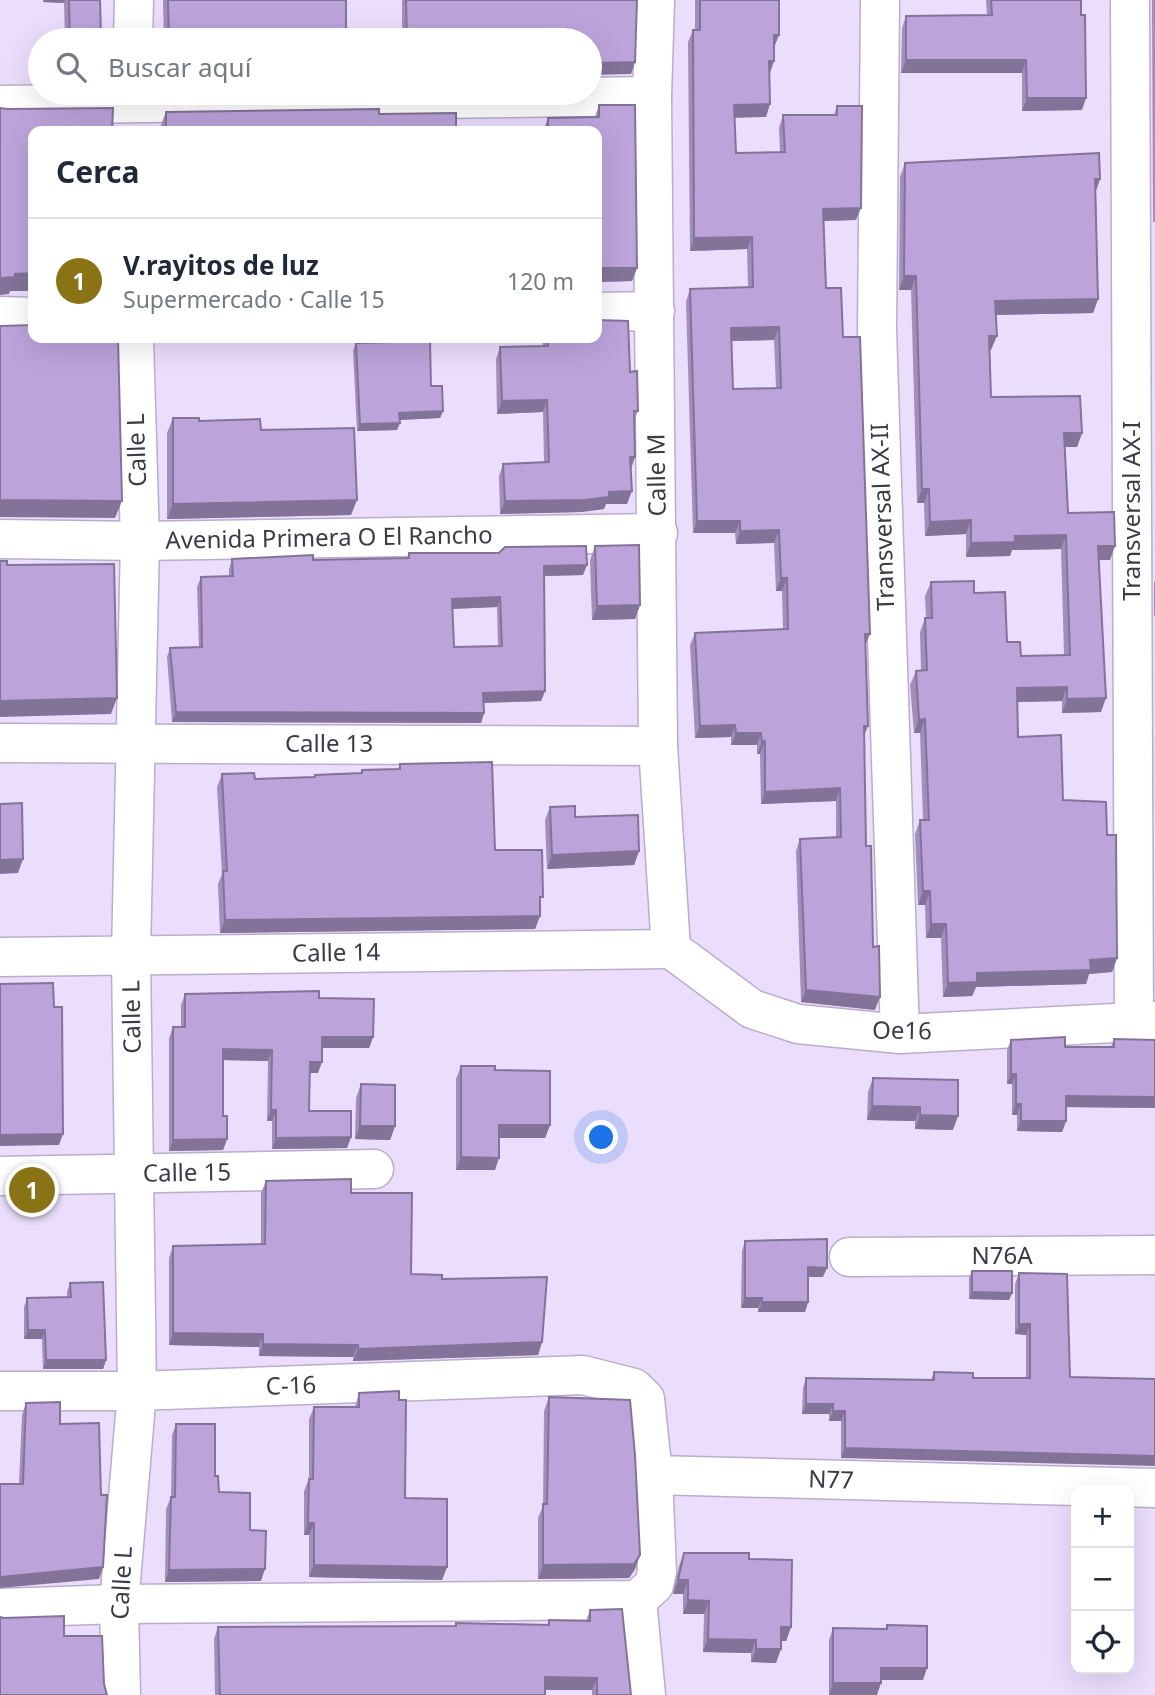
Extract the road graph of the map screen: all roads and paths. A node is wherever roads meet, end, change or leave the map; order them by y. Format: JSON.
{"nodes":[{"id":1,"x":134,"y":0,"type":"edge"},
{"id":2,"x":655,"y":0,"type":"edge"},
{"id":3,"x":880,"y":0,"type":"edge"},
{"id":4,"x":1130,"y":0,"type":"edge"},
{"id":5,"x":134,"y":28,"type":"edge"},
{"id":6,"x":652,"y":96,"type":"junction"},
{"id":7,"x":602,"y":97,"type":"edge"},
{"id":8,"x":0,"y":105,"type":"edge"},
{"id":9,"x":318,"y":105,"type":"edge"},
{"id":10,"x":133,"y":110,"type":"edge"},
{"id":11,"x":655,"y":311,"type":"junction"},
{"id":12,"x":602,"y":312,"type":"edge"},
{"id":13,"x":0,"y":316,"type":"edge"},
{"id":14,"x":28,"y":317,"type":"edge"},
{"id":15,"x":134,"y":343,"type":"edge"},
{"id":16,"x":658,"y":533,"type":"junction"},
{"id":17,"x":0,"y":539,"type":"edge"},
{"id":18,"x":140,"y":541,"type":"junction"},
{"id":19,"x":134,"y":742,"type":"junction"},
{"id":20,"x":0,"y":743,"type":"edge"},
{"id":21,"x":659,"y":746,"type":"junction"},
{"id":22,"x":671,"y":949,"type":"junction"},
{"id":23,"x":131,"y":955,"type":"junction"},
{"id":24,"x":0,"y":957,"type":"edge"},
{"id":25,"x":1145,"y":1021,"type":"edge"},
{"id":26,"x":900,"y":1034,"type":"junction"},
{"id":27,"x":374,"y":1169,"type":"dead end"},
{"id":28,"x":134,"y":1175,"type":"junction"},
{"id":29,"x":0,"y":1176,"type":"edge"},
{"id":30,"x":1155,"y":1255,"type":"edge"},
{"id":31,"x":849,"y":1257,"type":"dead end"},
{"id":32,"x":0,"y":1391,"type":"edge"},
{"id":33,"x":137,"y":1391,"type":"junction"},
{"id":34,"x":653,"y":1475,"type":"junction"},
{"id":35,"x":1155,"y":1488,"type":"edge"},
{"id":36,"x":636,"y":1600,"type":"junction"},
{"id":37,"x":119,"y":1604,"type":"junction"},
{"id":38,"x":0,"y":1608,"type":"edge"},
{"id":39,"x":121,"y":1695,"type":"edge"},
{"id":40,"x":646,"y":1695,"type":"edge"}],
"edges":[{"from":1,"to":5,"type":"street"},
{"from":2,"to":6,"type":"street","name":"Calle M"},
{"from":3,"to":26,"type":"street","name":"Transversal AX-II"},
{"from":4,"to":25,"type":"street","name":"Transversal AX-I"},
{"from":6,"to":7,"type":"street"},
{"from":6,"to":11,"type":"street","name":"Calle M"},
{"from":8,"to":10,"type":"street"},
{"from":9,"to":10,"type":"street"},
{"from":11,"to":12,"type":"street"},
{"from":11,"to":16,"type":"street","name":"Calle M"},
{"from":13,"to":14,"type":"street"},
{"from":15,"to":18,"type":"street","name":"Calle L"},
{"from":16,"to":18,"type":"street","name":"Avenida Primera O El Rancho"},
{"from":16,"to":21,"type":"street","name":"Calle M"},
{"from":17,"to":18,"type":"street","name":"Avenida Primera O El Rancho"},
{"from":18,"to":19,"type":"street","name":"Calle L"},
{"from":19,"to":20,"type":"street","name":"Calle 13"},
{"from":19,"to":21,"type":"street","name":"Calle 13"},
{"from":19,"to":23,"type":"street","name":"Calle L"},
{"from":21,"to":22,"type":"street","name":"Calle M"},
{"from":22,"to":23,"type":"street","name":"Calle 14"},
{"from":22,"to":26,"type":"street","name":"Oe16"},
{"from":23,"to":24,"type":"street","name":"Calle 14"},
{"from":23,"to":28,"type":"street","name":"Calle L"},
{"from":25,"to":26,"type":"street","name":"Oe16"},
{"from":27,"to":28,"type":"street","name":"Calle 15"},
{"from":28,"to":29,"type":"street","name":"Calle 15"},
{"from":28,"to":33,"type":"street","name":"Calle L"},
{"from":30,"to":31,"type":"street","name":"N76A"},
{"from":32,"to":33,"type":"street","name":"C-16"},
{"from":33,"to":34,"type":"street","name":"C-16"},
{"from":33,"to":37,"type":"street","name":"Calle L"},
{"from":34,"to":35,"type":"street","name":"N77"},
{"from":34,"to":36,"type":"street"},
{"from":36,"to":37,"type":"street"},
{"from":36,"to":40,"type":"street"},
{"from":37,"to":38,"type":"street"},
{"from":37,"to":39,"type":"street","name":"Calle L"}]}
